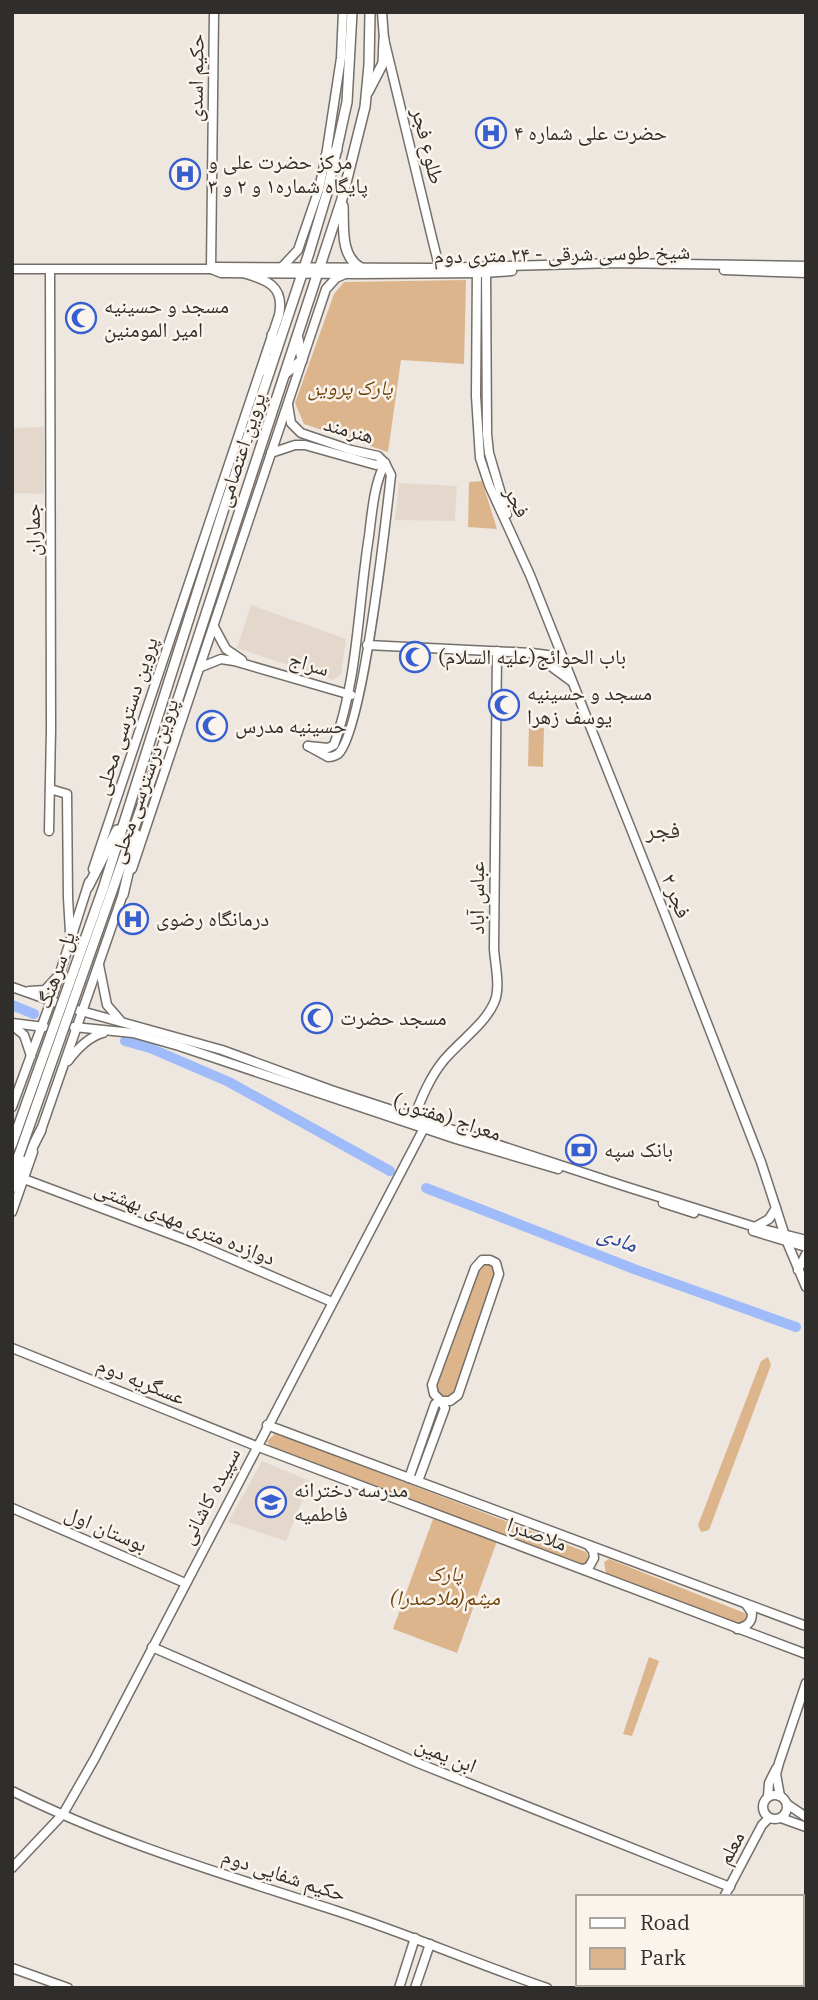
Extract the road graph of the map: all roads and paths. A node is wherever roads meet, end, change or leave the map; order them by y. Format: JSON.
{"nodes":[{"id":1,"x":214,"y":12,"type":"edge"},
{"id":2,"x":342,"y":12,"type":"edge"},
{"id":3,"x":352,"y":12,"type":"edge"},
{"id":4,"x":370,"y":12,"type":"edge"},
{"id":5,"x":382,"y":12,"type":"edge"},
{"id":6,"x":384,"y":39,"type":"junction"},
{"id":7,"x":366,"y":97,"type":"junction"},
{"id":8,"x":337,"y":150,"type":"junction"},
{"id":9,"x":326,"y":156,"type":"junction"},
{"id":10,"x":332,"y":169,"type":"junction"},
{"id":11,"x":342,"y":199,"type":"junction"},
{"id":12,"x":441,"y":265,"type":"junction"},
{"id":13,"x":806,"y":266,"type":"edge"},
{"id":14,"x":282,"y":267,"type":"junction"},
{"id":15,"x":361,"y":268,"type":"junction"},
{"id":16,"x":12,"y":269,"type":"edge"},
{"id":17,"x":211,"y":269,"type":"junction"},
{"id":18,"x":50,"y":270,"type":"junction"},
{"id":19,"x":303,"y":270,"type":"junction"},
{"id":20,"x":482,"y":270,"type":"junction"},
{"id":21,"x":320,"y":271,"type":"junction"},
{"id":22,"x":501,"y":272,"type":"junction"},
{"id":23,"x":243,"y":273,"type":"junction"},
{"id":24,"x":460,"y":273,"type":"junction"},
{"id":25,"x":806,"y":273,"type":"edge"},
{"id":26,"x":345,"y":274,"type":"junction"},
{"id":27,"x":482,"y":288,"type":"junction"},
{"id":28,"x":272,"y":335,"type":"junction"},
{"id":29,"x":297,"y":337,"type":"junction"},
{"id":30,"x":275,"y":355,"type":"junction"},
{"id":31,"x":302,"y":360,"type":"junction"},
{"id":32,"x":261,"y":371,"type":"junction"},
{"id":33,"x":285,"y":374,"type":"junction"},
{"id":34,"x":288,"y":403,"type":"junction"},
{"id":35,"x":307,"y":436,"type":"junction"},
{"id":36,"x":305,"y":445,"type":"junction"},
{"id":37,"x":271,"y":453,"type":"junction"},
{"id":38,"x":385,"y":463,"type":"junction"},
{"id":39,"x":512,"y":533,"type":"joint"},
{"id":40,"x":214,"y":627,"type":"junction"},
{"id":41,"x":552,"y":632,"type":"junction"},
{"id":42,"x":368,"y":645,"type":"junction"},
{"id":43,"x":497,"y":651,"type":"junction"},
{"id":44,"x":531,"y":653,"type":"junction"},
{"id":45,"x":562,"y":657,"type":"junction"},
{"id":46,"x":251,"y":665,"type":"junction"},
{"id":47,"x":201,"y":667,"type":"junction"},
{"id":48,"x":571,"y":681,"type":"junction"},
{"id":49,"x":353,"y":695,"type":"junction"},
{"id":50,"x":50,"y":789,"type":"junction"},
{"id":51,"x":148,"y":790,"type":"junction"},
{"id":52,"x":129,"y":807,"type":"junction"},
{"id":53,"x":49,"y":831,"type":"dead end"},
{"id":54,"x":88,"y":887,"type":"junction"},
{"id":55,"x":107,"y":890,"type":"junction"},
{"id":56,"x":123,"y":895,"type":"junction"},
{"id":57,"x":71,"y":939,"type":"junction"},
{"id":58,"x":63,"y":962,"type":"junction"},
{"id":59,"x":98,"y":968,"type":"junction"},
{"id":60,"x":12,"y":987,"type":"edge"},
{"id":61,"x":22,"y":990,"type":"junction"},
{"id":62,"x":51,"y":1001,"type":"junction"},
{"id":63,"x":82,"y":1011,"type":"junction"},
{"id":64,"x":97,"y":1015,"type":"junction"},
{"id":65,"x":122,"y":1022,"type":"junction"},
{"id":66,"x":12,"y":1024,"type":"edge"},
{"id":67,"x":41,"y":1027,"type":"junction"},
{"id":68,"x":76,"y":1027,"type":"junction"},
{"id":69,"x":93,"y":1029,"type":"junction"},
{"id":70,"x":110,"y":1031,"type":"junction"},
{"id":71,"x":31,"y":1056,"type":"junction"},
{"id":72,"x":62,"y":1069,"type":"junction"},
{"id":73,"x":12,"y":1107,"type":"edge"},
{"id":74,"x":414,"y":1117,"type":"junction"},
{"id":75,"x":424,"y":1128,"type":"junction"},
{"id":76,"x":41,"y":1130,"type":"junction"},
{"id":77,"x":12,"y":1144,"type":"edge"},
{"id":78,"x":12,"y":1175,"type":"edge"},
{"id":79,"x":588,"y":1176,"type":"junction"},
{"id":80,"x":24,"y":1179,"type":"junction"},
{"id":81,"x":12,"y":1188,"type":"edge"},
{"id":82,"x":776,"y":1209,"type":"junction"},
{"id":83,"x":12,"y":1212,"type":"edge"},
{"id":84,"x":755,"y":1227,"type":"junction"},
{"id":85,"x":786,"y":1238,"type":"junction"},
{"id":86,"x":806,"y":1240,"type":"edge"},
{"id":87,"x":806,"y":1247,"type":"edge"},
{"id":88,"x":806,"y":1254,"type":"edge"},
{"id":89,"x":798,"y":1270,"type":"junction"},
{"id":90,"x":806,"y":1287,"type":"edge"},
{"id":91,"x":332,"y":1301,"type":"junction"},
{"id":92,"x":12,"y":1348,"type":"edge"},
{"id":93,"x":440,"y":1405,"type":"junction"},
{"id":94,"x":267,"y":1425,"type":"junction"},
{"id":95,"x":426,"y":1429,"type":"junction"},
{"id":96,"x":436,"y":1433,"type":"junction"},
{"id":97,"x":256,"y":1446,"type":"junction"},
{"id":98,"x":419,"y":1448,"type":"junction"},
{"id":99,"x":429,"y":1451,"type":"junction"},
{"id":100,"x":408,"y":1478,"type":"junction"},
{"id":101,"x":418,"y":1482,"type":"junction"},
{"id":102,"x":12,"y":1508,"type":"edge"},
{"id":103,"x":589,"y":1546,"type":"junction"},
{"id":104,"x":610,"y":1553,"type":"junction"},
{"id":105,"x":583,"y":1569,"type":"junction"},
{"id":106,"x":601,"y":1577,"type":"junction"},
{"id":107,"x":185,"y":1583,"type":"junction"},
{"id":108,"x":745,"y":1604,"type":"junction"},
{"id":109,"x":764,"y":1610,"type":"junction"},
{"id":110,"x":806,"y":1626,"type":"edge"},
{"id":111,"x":737,"y":1629,"type":"junction"},
{"id":112,"x":757,"y":1636,"type":"junction"},
{"id":113,"x":152,"y":1647,"type":"junction"},
{"id":114,"x":806,"y":1654,"type":"edge"},
{"id":115,"x":806,"y":1683,"type":"edge"},
{"id":116,"x":779,"y":1763,"type":"junction"},
{"id":117,"x":12,"y":1791,"type":"edge"},
{"id":118,"x":768,"y":1796,"type":"junction"},
{"id":119,"x":780,"y":1796,"type":"junction"},
{"id":120,"x":787,"y":1804,"type":"junction"},
{"id":121,"x":62,"y":1816,"type":"junction"},
{"id":122,"x":806,"y":1817,"type":"edge"},
{"id":123,"x":769,"y":1818,"type":"junction"},
{"id":124,"x":781,"y":1818,"type":"junction"},
{"id":125,"x":806,"y":1827,"type":"edge"},
{"id":126,"x":12,"y":1868,"type":"edge"},
{"id":127,"x":730,"y":1887,"type":"junction"},
{"id":128,"x":725,"y":1895,"type":"edge"},
{"id":129,"x":415,"y":1938,"type":"junction"},
{"id":130,"x":430,"y":1944,"type":"junction"},
{"id":131,"x":412,"y":1951,"type":"junction"},
{"id":132,"x":426,"y":1956,"type":"junction"},
{"id":133,"x":12,"y":1968,"type":"edge"},
{"id":134,"x":68,"y":1988,"type":"edge"},
{"id":135,"x":398,"y":1988,"type":"edge"},
{"id":136,"x":415,"y":1988,"type":"edge"},
{"id":137,"x":547,"y":1988,"type":"edge"}],
"edges":[{"from":1,"to":17,"type":"street","name":"حکیم اسدی"},
{"from":2,"to":9,"type":"street"},
{"from":3,"to":8,"type":"main road","name":"پروین اعتصامی"},
{"from":4,"to":7,"type":"main road","name":"پروین اعتصامی"},
{"from":5,"to":6,"type":"street"},
{"from":6,"to":7,"type":"main road"},
{"from":6,"to":12,"type":"street","name":"طلوع فجر"},
{"from":7,"to":11,"type":"main road","name":"پروین اعتصامی"},
{"from":8,"to":9,"type":"main road"},
{"from":8,"to":10,"type":"main road","name":"پروین اعتصامی"},
{"from":9,"to":10,"type":"main road"},
{"from":9,"to":14,"type":"street"},
{"from":10,"to":19,"type":"main road","name":"پروین اعتصامی"},
{"from":11,"to":15,"type":"main road"},
{"from":11,"to":21,"type":"main road","name":"پروین اعتصامی"},
{"from":12,"to":15,"type":"street","name":"شیخ طوسی شرقی - ۲۴ متری دوم"},
{"from":12,"to":20,"type":"street","name":"شیخ طوسی شرقی - ۲۴ متری دوم"},
{"from":13,"to":20,"type":"street","name":"شیخ طوسی شرقی - ۲۴ متری دوم"},
{"from":14,"to":17,"type":"street"},
{"from":14,"to":19,"type":"street"},
{"from":15,"to":21,"type":"street","name":"شیخ طوسی شرقی - ۲۴ متری دوم"},
{"from":16,"to":18,"type":"street"},
{"from":17,"to":18,"type":"street"},
{"from":17,"to":23,"type":"street"},
{"from":18,"to":50,"type":"street","name":"جماران"},
{"from":19,"to":21,"type":"street"},
{"from":19,"to":23,"type":"street"},
{"from":19,"to":30,"type":"main road","name":"پروین اعتصامی"},
{"from":20,"to":22,"type":"street","name":"شیخ طوسی شرقی - ۲۴ متری دوم"},
{"from":20,"to":24,"type":"street","name":"شیخ طوسی شرقی - ۲۴ متری دوم"},
{"from":20,"to":27,"type":"street","name":"فجر"},
{"from":21,"to":26,"type":"street","name":"شیخ طوسی شرقی - ۲۴ متری دوم"},
{"from":21,"to":29,"type":"main road","name":"پروین اعتصامی"},
{"from":22,"to":25,"type":"street","name":"شیخ طوسی شرقی - ۲۴ متری دوم"},
{"from":22,"to":27,"type":"street"},
{"from":23,"to":28,"type":"street","name":"پروین دسترسی محلی"},
{"from":24,"to":26,"type":"street","name":"شیخ طوسی شرقی - ۲۴ متری دوم"},
{"from":24,"to":27,"type":"street"},
{"from":26,"to":31,"type":"street","name":"پروین درسترسی محلی"},
{"from":27,"to":39,"type":"street","name":"فجر"},
{"from":28,"to":30,"type":"main road"},
{"from":28,"to":32,"type":"street","name":"پروین دسترسی محلی"},
{"from":29,"to":31,"type":"main road"},
{"from":29,"to":33,"type":"main road","name":"پروین اعتصامی"},
{"from":30,"to":32,"type":"main road"},
{"from":30,"to":52,"type":"main road","name":"پروین اعتصامی"},
{"from":31,"to":33,"type":"main road"},
{"from":31,"to":34,"type":"street","name":"پروین درسترسی محلی"},
{"from":32,"to":54,"type":"street","name":"پروین دسترسی محلی"},
{"from":33,"to":51,"type":"main road","name":"پروین اعتصامی"},
{"from":34,"to":35,"type":"street","name":"هنرمند"},
{"from":34,"to":37,"type":"street","name":"پروین درسترسی محلی"},
{"from":35,"to":36,"type":"street"},
{"from":35,"to":38,"type":"street","name":"هنرمند"},
{"from":36,"to":37,"type":"street","name":"هنرمند"},
{"from":36,"to":38,"type":"street","name":"هنرمند"},
{"from":37,"to":40,"type":"street","name":"پروین درسترسی محلی"},
{"from":38,"to":42,"type":"street"},
{"from":38,"to":49,"type":"street"},
{"from":39,"to":41,"type":"street","name":"فجر ۲"},
{"from":40,"to":46,"type":"street","name":"سراج"},
{"from":40,"to":47,"type":"street","name":"پروین درسترسی محلی"},
{"from":41,"to":44,"type":"street"},
{"from":41,"to":45,"type":"street","name":"فجر ۲"},
{"from":42,"to":43,"type":"street"},
{"from":42,"to":49,"type":"street"},
{"from":43,"to":44,"type":"street"},
{"from":43,"to":74,"type":"street","name":"عباس آباد"},
{"from":44,"to":45,"type":"street"},
{"from":44,"to":48,"type":"street"},
{"from":45,"to":48,"type":"street","name":"فجر ۲"},
{"from":46,"to":47,"type":"street","name":"سراج"},
{"from":46,"to":49,"type":"street","name":"سراج"},
{"from":47,"to":56,"type":"street","name":"پروین درسترسی محلی"},
{"from":48,"to":82,"type":"street","name":"فجر ۲"},
{"from":49,"to":49,"type":"street"},
{"from":50,"to":53,"type":"street","name":"جماران"},
{"from":50,"to":57,"type":"street"},
{"from":51,"to":55,"type":"main road","name":"پروین اعتصامی"},
{"from":51,"to":56,"type":"main road"},
{"from":52,"to":54,"type":"main road"},
{"from":52,"to":55,"type":"main road","name":"پل سرهنگ"},
{"from":54,"to":57,"type":"street","name":"پروین دسترسی محلی"},
{"from":55,"to":77,"type":"main road","name":"پل سرهنگ","bridge":true},
{"from":55,"to":78,"type":"main road","name":"پل سرهنگ","bridge":true},
{"from":56,"to":59,"type":"street","name":"پروین درسترسی محلی"},
{"from":57,"to":58,"type":"street","name":"پروین دسترسی محلی"},
{"from":58,"to":59,"type":"street"},
{"from":58,"to":61,"type":"street"},
{"from":58,"to":62,"type":"street","name":"پروین دسترسی محلی"},
{"from":59,"to":63,"type":"street","name":"پروین درسترسی محلی"},
{"from":59,"to":65,"type":"street"},
{"from":60,"to":61,"type":"street","name":"معراج (هفتون)"},
{"from":61,"to":62,"type":"street","name":"معراج (هفتون)"},
{"from":62,"to":63,"type":"street","name":"معراج (هفتون)"},
{"from":62,"to":67,"type":"street","name":"پروین دسترسی محلی"},
{"from":63,"to":64,"type":"street","name":"معراج (هفتون)"},
{"from":63,"to":68,"type":"street","name":"پروین درسترسی محلی"},
{"from":64,"to":65,"type":"street","name":"معراج (هفتون)"},
{"from":64,"to":69,"type":"street"},
{"from":65,"to":74,"type":"street","name":"معراج (هفتون)"},
{"from":66,"to":67,"type":"street","name":"معراج (هفتون)"},
{"from":66,"to":71,"type":"street"},
{"from":67,"to":68,"type":"street","name":"معراج (هفتون)"},
{"from":67,"to":71,"type":"street","name":"پروین دسترسی محلی"},
{"from":68,"to":69,"type":"street","name":"معراج (هفتون)"},
{"from":68,"to":72,"type":"street","name":"پروین درسترسی محلی"},
{"from":69,"to":70,"type":"street","name":"معراج (هفتون)"},
{"from":70,"to":72,"type":"street"},
{"from":70,"to":75,"type":"street","name":"معراج (هفتون)"},
{"from":71,"to":72,"type":"street"},
{"from":71,"to":73,"type":"street","name":"پروین دسترسی محلی"},
{"from":72,"to":76,"type":"street","name":"پروین درسترسی محلی"},
{"from":74,"to":79,"type":"street","name":"معراج (هفتون)"},
{"from":75,"to":79,"type":"street","name":"معراج (هفتون)"},
{"from":75,"to":91,"type":"street","name":"سپیده کاشانی"},
{"from":76,"to":80,"type":"street","name":"پروین درسترسی محلی"},
{"from":76,"to":81,"type":"main road"},
{"from":79,"to":84,"type":"street","name":"معراج (هفتون)"},
{"from":79,"to":85,"type":"street","name":"معراج (هفتون)"},
{"from":80,"to":83,"type":"street","name":"پروین درسترسی محلی"},
{"from":80,"to":91,"type":"street","name":"دوازده متری مهدی بهشتی"},
{"from":82,"to":84,"type":"street"},
{"from":82,"to":85,"type":"street","name":"فجر ۲"},
{"from":84,"to":85,"type":"street","name":"معراج (هفتون)"},
{"from":85,"to":86,"type":"street","name":"معراج (هفتون)"},
{"from":85,"to":87,"type":"street","name":"معراج (هفتون)"},
{"from":85,"to":89,"type":"street","name":"فجر ۲"},
{"from":88,"to":89,"type":"street"},
{"from":89,"to":90,"type":"street","name":"فجر ۲"},
{"from":91,"to":94,"type":"street","name":"سپیده کاشانی"},
{"from":92,"to":97,"type":"street","name":"عسگریه دوم"},
{"from":93,"to":93,"type":"street"},
{"from":93,"to":95,"type":"street"},
{"from":93,"to":96,"type":"street"},
{"from":94,"to":97,"type":"street","name":"سپیده کاشانی"},
{"from":94,"to":100,"type":"street","name":"ملاصدرا"},
{"from":95,"to":96,"type":"street"},
{"from":95,"to":98,"type":"street"},
{"from":96,"to":99,"type":"street"},
{"from":97,"to":105,"type":"street","name":"ملاصدرا"},
{"from":97,"to":107,"type":"street","name":"سپیده کاشانی"},
{"from":98,"to":99,"type":"street"},
{"from":98,"to":100,"type":"street"},
{"from":99,"to":101,"type":"street"},
{"from":100,"to":101,"type":"street","name":"ملاصدرا"},
{"from":101,"to":103,"type":"street","name":"ملاصدرا"},
{"from":102,"to":107,"type":"street","name":"بوستان اول"},
{"from":103,"to":104,"type":"street","name":"ملاصدرا"},
{"from":103,"to":105,"type":"street"},
{"from":104,"to":106,"type":"street"},
{"from":104,"to":108,"type":"street","name":"ملاصدرا"},
{"from":105,"to":106,"type":"street","name":"ملاصدرا"},
{"from":106,"to":111,"type":"street","name":"ملاصدرا"},
{"from":107,"to":113,"type":"street","name":"سپیده کاشانی"},
{"from":108,"to":109,"type":"street","name":"ملاصدرا"},
{"from":108,"to":111,"type":"street"},
{"from":109,"to":110,"type":"street","name":"ملاصدرا"},
{"from":109,"to":112,"type":"street"},
{"from":111,"to":112,"type":"street","name":"ملاصدرا"},
{"from":112,"to":114,"type":"street","name":"ملاصدرا"},
{"from":113,"to":121,"type":"street","name":"سپیده کاشانی"},
{"from":113,"to":127,"type":"street","name":"ابن یمین"},
{"from":115,"to":116,"type":"street"},
{"from":116,"to":118,"type":"street"},
{"from":116,"to":119,"type":"street"},
{"from":117,"to":121,"type":"street","name":"حکیم شفایی دوم"},
{"from":118,"to":119,"type":"street"},
{"from":118,"to":123,"type":"street"},
{"from":119,"to":120,"type":"street"},
{"from":120,"to":122,"type":"street"},
{"from":120,"to":124,"type":"street"},
{"from":121,"to":126,"type":"street","name":"سپیده کاشانی"},
{"from":121,"to":129,"type":"street","name":"حکیم شفایی دوم"},
{"from":123,"to":124,"type":"street"},
{"from":123,"to":127,"type":"street","name":"معلم"},
{"from":124,"to":125,"type":"street"},
{"from":127,"to":128,"type":"street","name":"معلم"},
{"from":129,"to":130,"type":"street","name":"حکیم شفایی دوم"},
{"from":129,"to":131,"type":"street"},
{"from":130,"to":132,"type":"street"},
{"from":130,"to":137,"type":"street","name":"حکیم شفایی دوم"},
{"from":131,"to":132,"type":"street"},
{"from":131,"to":135,"type":"street"},
{"from":132,"to":136,"type":"street"},
{"from":133,"to":134,"type":"street"}]}
